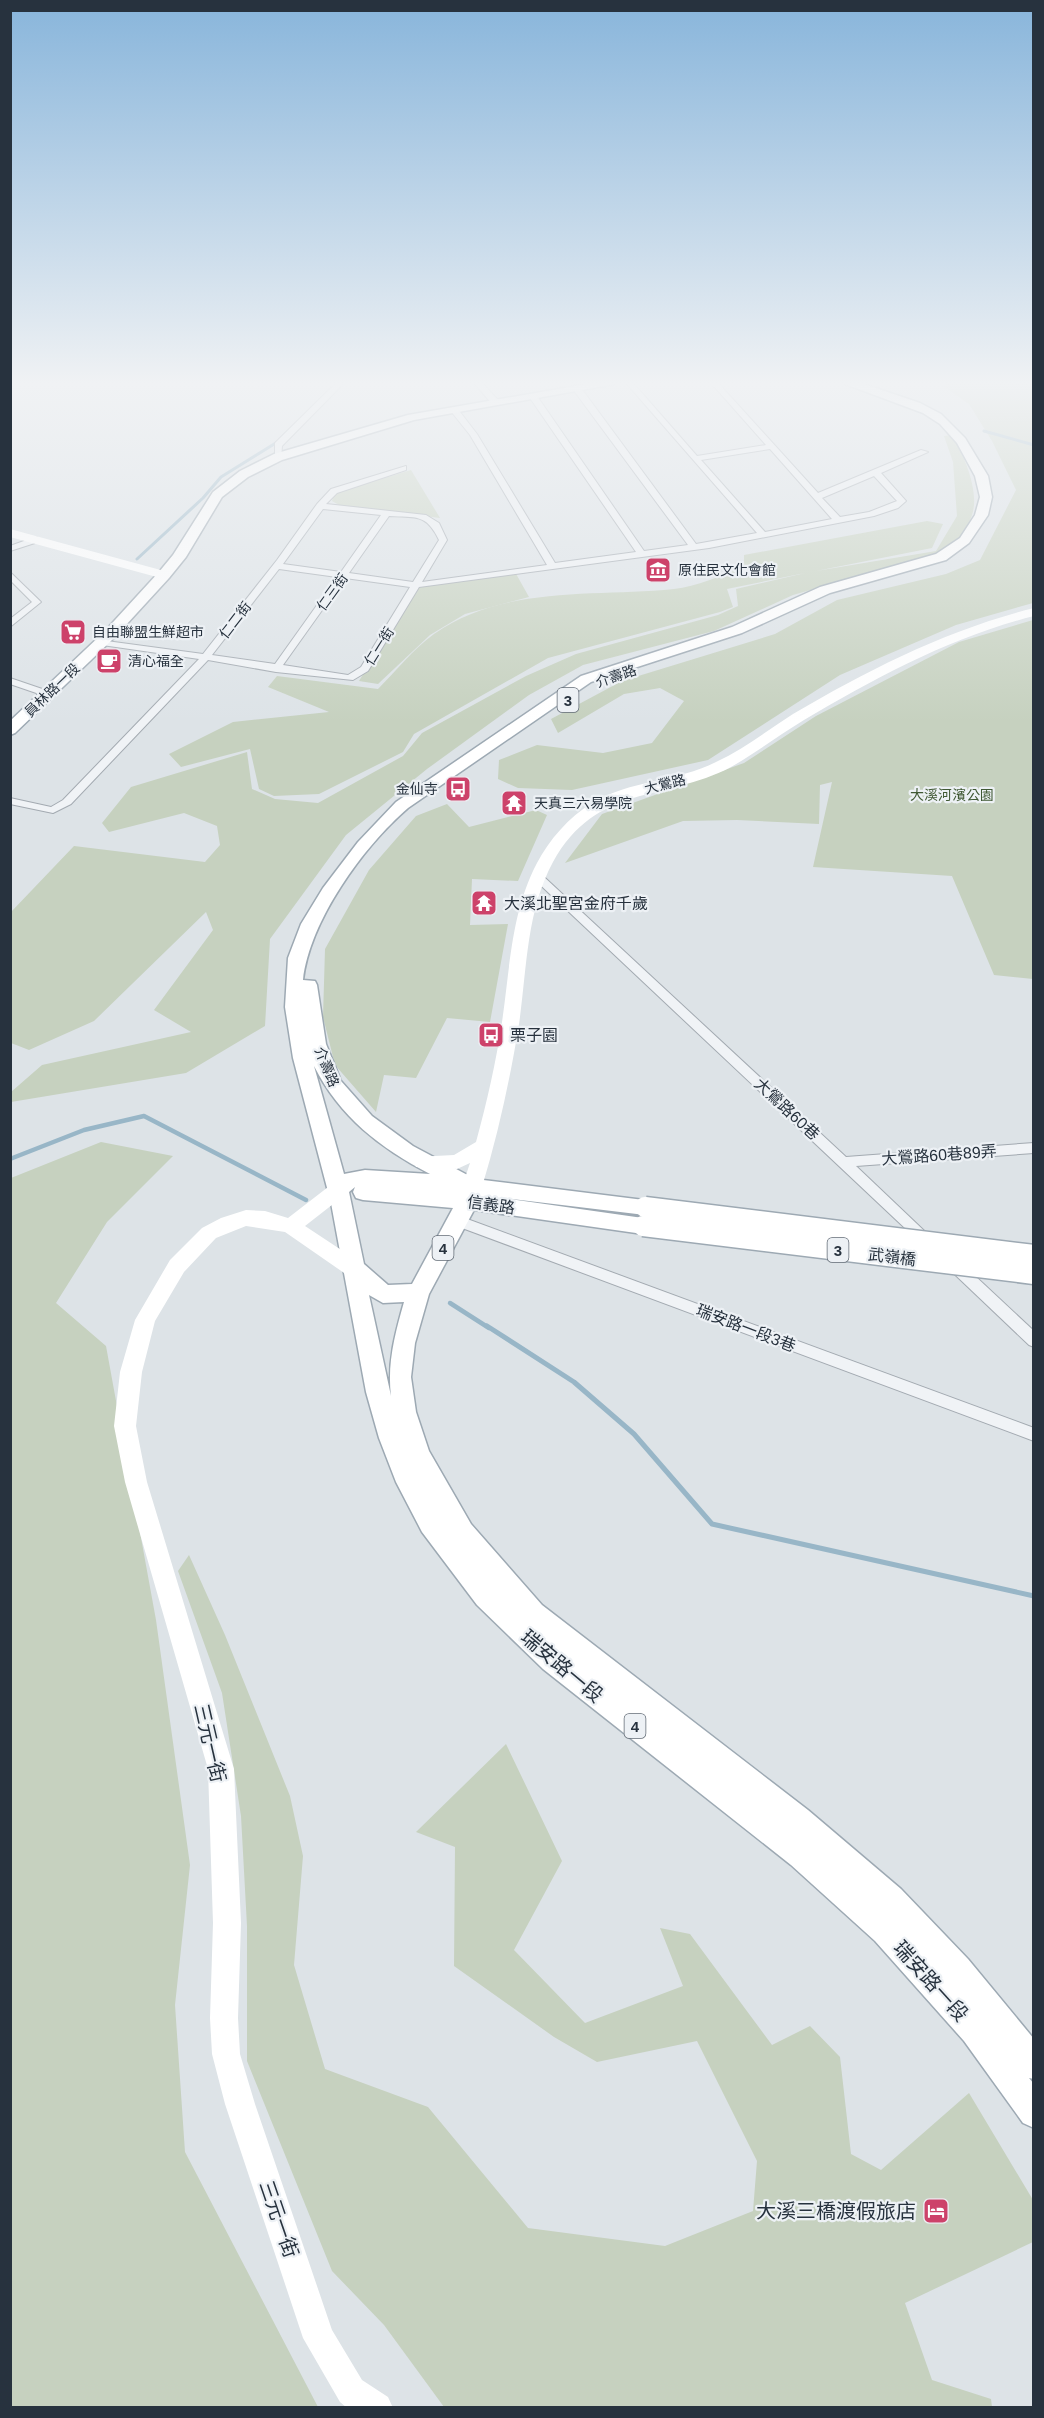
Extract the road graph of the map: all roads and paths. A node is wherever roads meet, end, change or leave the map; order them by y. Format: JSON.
{"nodes":[{"id":1,"x":216,"y":497,"type":"edge"},
{"id":2,"x":329,"y":497,"type":"edge"},
{"id":3,"x":511,"y":497,"type":"edge"},
{"id":4,"x":602,"y":497,"type":"edge"},
{"id":5,"x":657,"y":497,"type":"edge"},
{"id":6,"x":730,"y":497,"type":"edge"},
{"id":7,"x":818,"y":497,"type":"edge"},
{"id":8,"x":898,"y":497,"type":"edge"},
{"id":9,"x":986,"y":497,"type":"edge"},
{"id":10,"x":997,"y":497,"type":"edge"},
{"id":11,"x":320,"y":506,"type":"junction"},
{"id":12,"x":387,"y":513,"type":"junction"},
{"id":13,"x":838,"y":520,"type":"junction"},
{"id":14,"x":10,"y":533,"type":"edge"},
{"id":15,"x":762,"y":534,"type":"junction"},
{"id":16,"x":35,"y":540,"type":"junction"},
{"id":17,"x":694,"y":547,"type":"junction"},
{"id":18,"x":10,"y":549,"type":"edge"},
{"id":19,"x":641,"y":553,"type":"junction"},
{"id":20,"x":277,"y":566,"type":"junction"},
{"id":21,"x":552,"y":566,"type":"junction"},
{"id":22,"x":164,"y":575,"type":"junction"},
{"id":23,"x":345,"y":575,"type":"junction"},
{"id":24,"x":10,"y":576,"type":"edge"},
{"id":25,"x":417,"y":585,"type":"junction"},
{"id":26,"x":1034,"y":612,"type":"edge"},
{"id":27,"x":10,"y":624,"type":"edge"},
{"id":28,"x":102,"y":642,"type":"junction"},
{"id":29,"x":205,"y":658,"type":"junction"},
{"id":30,"x":276,"y":669,"type":"junction"},
{"id":31,"x":10,"y":681,"type":"edge"},
{"id":32,"x":48,"y":694,"type":"junction"},
{"id":33,"x":10,"y":730,"type":"edge"},
{"id":34,"x":10,"y":801,"type":"edge"},
{"id":35,"x":539,"y":878,"type":"junction"},
{"id":36,"x":486,"y":1145,"type":"junction"},
{"id":37,"x":1034,"y":1148,"type":"edge"},
{"id":38,"x":423,"y":1162,"type":"junction"},
{"id":39,"x":844,"y":1162,"type":"junction"},
{"id":40,"x":339,"y":1189,"type":"junction"},
{"id":41,"x":465,"y":1203,"type":"junction"},
{"id":42,"x":644,"y":1216,"type":"junction"},
{"id":43,"x":291,"y":1226,"type":"junction"},
{"id":44,"x":1034,"y":1255,"type":"edge"},
{"id":45,"x":354,"y":1269,"type":"junction"},
{"id":46,"x":1034,"y":1274,"type":"edge"},
{"id":47,"x":418,"y":1293,"type":"junction"},
{"id":48,"x":1034,"y":1341,"type":"edge"},
{"id":49,"x":1034,"y":1436,"type":"edge"},
{"id":50,"x":1034,"y":2064,"type":"edge"},
{"id":51,"x":1034,"y":2112,"type":"edge"},
{"id":52,"x":377,"y":2408,"type":"edge"}],
"edges":[{"from":1,"to":22,"type":"main road","name":"員林路一段"},
{"from":2,"to":11,"type":"street","name":"仁二街"},
{"from":3,"to":21,"type":"street"},
{"from":4,"to":19,"type":"street"},
{"from":5,"to":17,"type":"street"},
{"from":6,"to":15,"type":"street"},
{"from":7,"to":13,"type":"street"},
{"from":8,"to":13,"type":"street"},
{"from":9,"to":40,"type":"main road","name":"介壽路","number":"3"},
{"from":10,"to":38,"type":"main road","name":"介壽路","number":"3"},
{"from":11,"to":12,"type":"street","name":"仁一街"},
{"from":11,"to":20,"type":"street","name":"仁二街"},
{"from":12,"to":23,"type":"street","name":"仁三街"},
{"from":12,"to":25,"type":"street","name":"仁一街"},
{"from":13,"to":15,"type":"street"},
{"from":14,"to":16,"type":"street"},
{"from":15,"to":17,"type":"street"},
{"from":16,"to":18,"type":"street"},
{"from":16,"to":22,"type":"street"},
{"from":17,"to":19,"type":"street"},
{"from":19,"to":21,"type":"street"},
{"from":20,"to":23,"type":"street"},
{"from":20,"to":29,"type":"street","name":"仁二街"},
{"from":21,"to":25,"type":"street"},
{"from":22,"to":28,"type":"main road","name":"員林路一段"},
{"from":23,"to":25,"type":"street"},
{"from":23,"to":30,"type":"street","name":"仁三街"},
{"from":24,"to":27,"type":"street"},
{"from":25,"to":30,"type":"street","name":"仁一街"},
{"from":26,"to":35,"type":"street","name":"大鶯路"},
{"from":28,"to":29,"type":"street","name":"仁一街"},
{"from":28,"to":32,"type":"main road","name":"員林路一段"},
{"from":29,"to":30,"type":"street","name":"仁一街"},
{"from":29,"to":34,"type":"street","name":"仁二街"},
{"from":31,"to":32,"type":"street"},
{"from":32,"to":33,"type":"main road","name":"員林路一段"},
{"from":35,"to":36,"type":"street","name":"大鶯路"},
{"from":35,"to":39,"type":"street","name":"大鶯路60巷"},
{"from":36,"to":38,"type":"street"},
{"from":36,"to":41,"type":"street","name":"大鶯路"},
{"from":37,"to":39,"type":"street","name":"大鶯路60巷89弄"},
{"from":38,"to":41,"type":"main road","name":"介壽路","number":"3"},
{"from":39,"to":48,"type":"street","name":"大鶯路60巷"},
{"from":40,"to":41,"type":"main road","name":"信義路","number":"3"},
{"from":40,"to":43,"type":"street"},
{"from":40,"to":45,"type":"main road","name":"瑞安路一段","number":"4"},
{"from":41,"to":42,"type":"main road","name":"信義路","number":"3"},
{"from":41,"to":47,"type":"main road","name":"瑞安路一段","number":"4"},
{"from":41,"to":49,"type":"street","name":"瑞安路一段3巷"},
{"from":42,"to":44,"type":"main road","name":"武嶺橋","number":"3","bridge":true},
{"from":42,"to":46,"type":"main road","name":"武嶺橋","number":"3","bridge":true},
{"from":43,"to":45,"type":"street","name":"三元一街"},
{"from":43,"to":52,"type":"street","name":"三元一街"},
{"from":45,"to":47,"type":"main road"},
{"from":45,"to":51,"type":"main road","name":"瑞安路一段","number":"4"},
{"from":47,"to":50,"type":"main road","name":"瑞安路一段","number":"4"}]}
